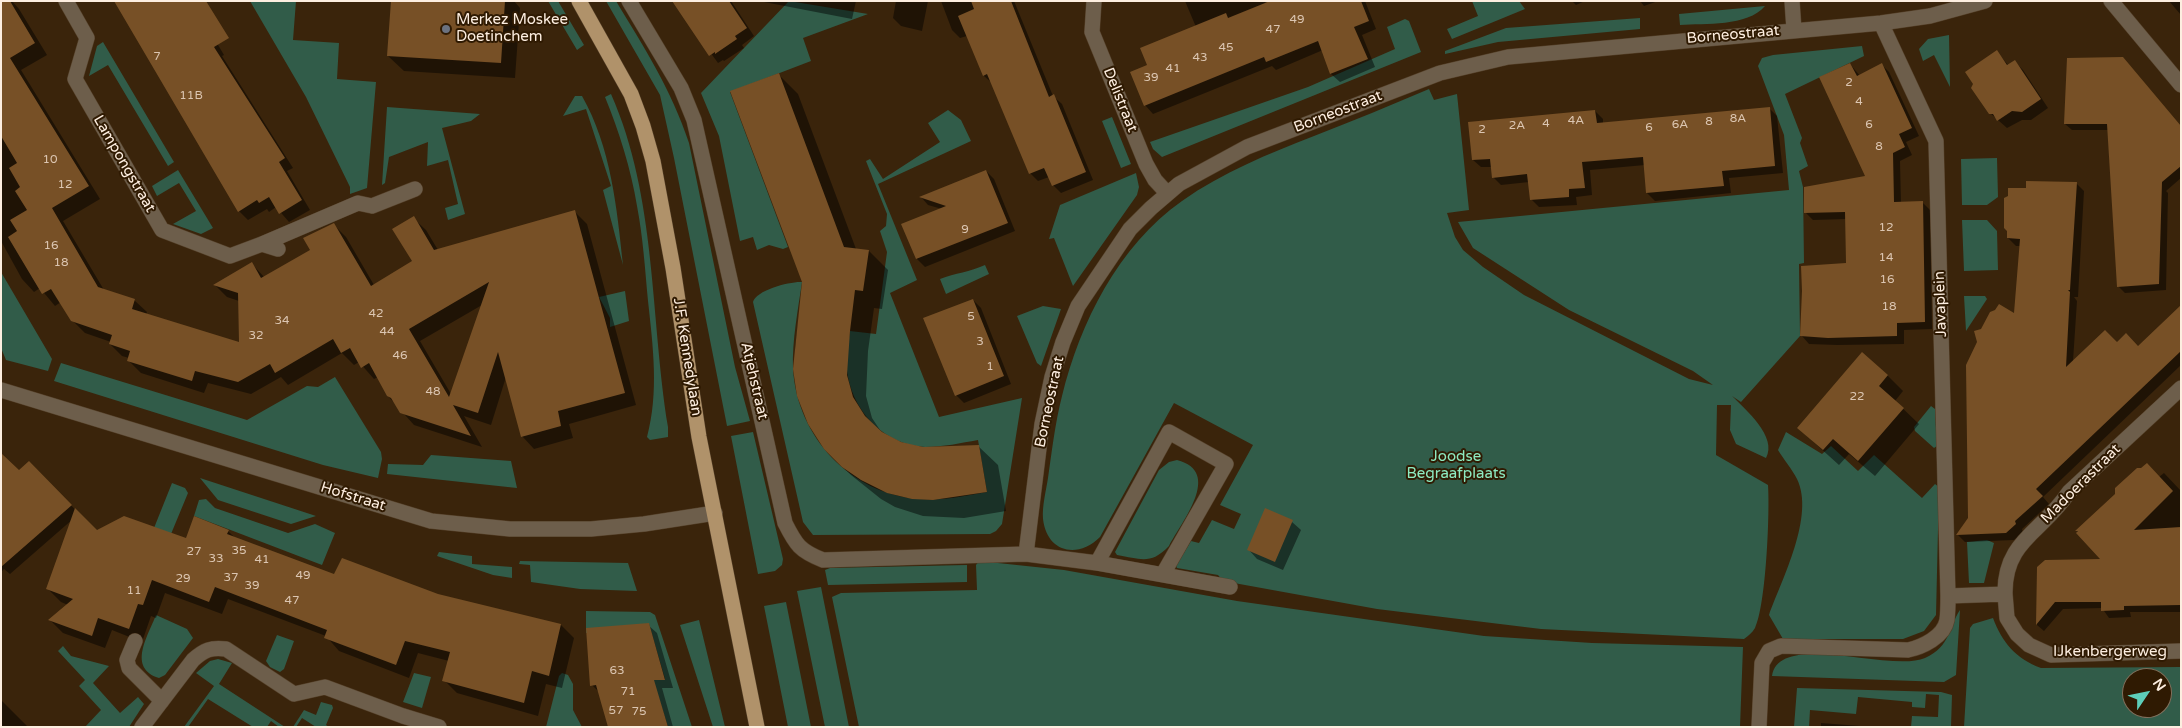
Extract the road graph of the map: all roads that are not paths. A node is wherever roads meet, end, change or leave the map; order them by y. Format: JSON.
{"nodes":[{"id":1,"x":66,"y":1,"type":"edge"},
{"id":2,"x":579,"y":1,"type":"edge"},
{"id":3,"x":629,"y":1,"type":"edge"},
{"id":4,"x":1094,"y":1,"type":"edge"},
{"id":5,"x":1792,"y":1,"type":"edge"},
{"id":6,"x":1985,"y":1,"type":"edge"},
{"id":7,"x":2111,"y":1,"type":"edge"},
{"id":8,"x":1881,"y":23,"type":"junction"},
{"id":9,"x":1794,"y":30,"type":"junction"},
{"id":10,"x":2181,"y":85,"type":"edge"},
{"id":11,"x":415,"y":190,"type":"dead end"},
{"id":12,"x":1167,"y":193,"type":"junction"},
{"id":13,"x":262,"y":244,"type":"junction"},
{"id":14,"x":278,"y":249,"type":"dead end"},
{"id":15,"x":2181,"y":388,"type":"edge"},
{"id":16,"x":1,"y":390,"type":"edge"},
{"id":17,"x":715,"y":513,"type":"junction"},
{"id":18,"x":1026,"y":554,"type":"junction"},
{"id":19,"x":1097,"y":563,"type":"junction"},
{"id":20,"x":1162,"y":574,"type":"junction"},
{"id":21,"x":1230,"y":588,"type":"dead end"},
{"id":22,"x":2005,"y":594,"type":"junction"},
{"id":23,"x":1948,"y":596,"type":"junction"},
{"id":24,"x":136,"y":641,"type":"dead end"},
{"id":25,"x":2181,"y":651,"type":"edge"},
{"id":26,"x":162,"y":701,"type":"junction"},
{"id":27,"x":142,"y":727,"type":"edge"},
{"id":28,"x":440,"y":727,"type":"edge"},
{"id":29,"x":757,"y":727,"type":"edge"},
{"id":30,"x":1759,"y":727,"type":"edge"}],
"edges":[{"from":1,"to":13,"type":"street","name":"Lampongstraat"},
{"from":2,"to":17,"type":"main road","name":"J.F. Kennedylaan"},
{"from":3,"to":18,"type":"street","name":"Atjehstraat"},
{"from":4,"to":12,"type":"street","name":"Delistraat"},
{"from":5,"to":9,"type":"street"},
{"from":6,"to":8,"type":"street","name":"Borneostraat"},
{"from":7,"to":10,"type":"street"},
{"from":8,"to":9,"type":"street","name":"Borneostraat"},
{"from":8,"to":23,"type":"street","name":"Javaplein"},
{"from":9,"to":12,"type":"street","name":"Borneostraat"},
{"from":11,"to":13,"type":"street","name":"Lampongstraat"},
{"from":12,"to":18,"type":"street","name":"Borneostraat"},
{"from":13,"to":14,"type":"street"},
{"from":15,"to":22,"type":"street","name":"Madoerastraat"},
{"from":16,"to":17,"type":"street","name":"Hofstraat"},
{"from":17,"to":29,"type":"main road","name":"J.F. Kennedylaan"},
{"from":18,"to":19,"type":"street"},
{"from":19,"to":20,"type":"street"},
{"from":19,"to":20,"type":"street"},
{"from":20,"to":21,"type":"street"},
{"from":22,"to":23,"type":"street"},
{"from":22,"to":25,"type":"street","name":"IJkenbergerweg"},
{"from":23,"to":30,"type":"street"},
{"from":24,"to":26,"type":"street"},
{"from":26,"to":27,"type":"street"},
{"from":26,"to":28,"type":"street"}]}
